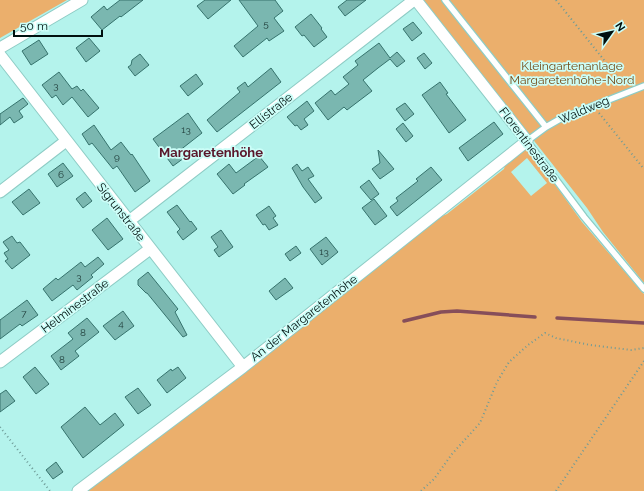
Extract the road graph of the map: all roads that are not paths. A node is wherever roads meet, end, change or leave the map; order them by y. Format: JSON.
{"nodes":[{"id":1,"x":82,"y":0,"type":"edge"},
{"id":2,"x":415,"y":0,"type":"edge"},
{"id":3,"x":445,"y":0,"type":"edge"},
{"id":4,"x":0,"y":48,"type":"edge"},
{"id":5,"x":0,"y":55,"type":"edge"},
{"id":6,"x":644,"y":86,"type":"edge"},
{"id":7,"x":546,"y":127,"type":"junction"},
{"id":8,"x":66,"y":141,"type":"junction"},
{"id":9,"x":527,"y":141,"type":"junction"},
{"id":10,"x":0,"y":192,"type":"edge"},
{"id":11,"x":128,"y":221,"type":"junction"},
{"id":12,"x":150,"y":249,"type":"junction"},
{"id":13,"x":644,"y":289,"type":"edge"},
{"id":14,"x":0,"y":362,"type":"edge"},
{"id":15,"x":243,"y":367,"type":"junction"},
{"id":16,"x":78,"y":491,"type":"edge"}],
"edges":[{"from":1,"to":4,"type":"street"},
{"from":2,"to":9,"type":"street","name":"Florentinestraße"},
{"from":2,"to":11,"type":"street","name":"Ellistraße"},
{"from":3,"to":7,"type":"lane"},
{"from":5,"to":8,"type":"street","name":"Sigrunstraße"},
{"from":6,"to":7,"type":"lane","name":"Waldweg"},
{"from":7,"to":9,"type":"lane","name":"Waldweg"},
{"from":8,"to":10,"type":"street"},
{"from":8,"to":11,"type":"street","name":"Sigrunstraße"},
{"from":9,"to":13,"type":"lane","name":"Florentinestraße"},
{"from":9,"to":15,"type":"street","name":"An der Margaretenhöhe"},
{"from":11,"to":12,"type":"street","name":"Sigrunstraße"},
{"from":12,"to":14,"type":"street","name":"Helminestraße"},
{"from":12,"to":15,"type":"street","name":"Sigrunstraße"},
{"from":15,"to":16,"type":"street","name":"An der Margaretenhöhe"}]}
